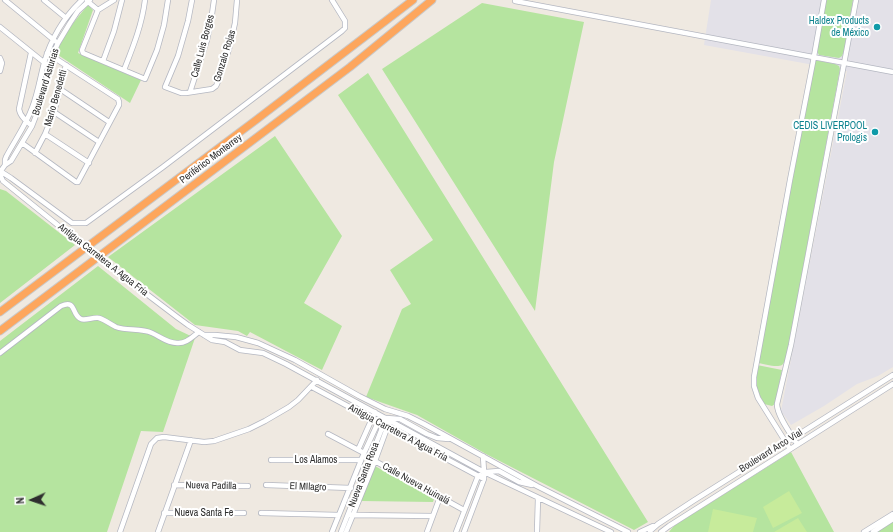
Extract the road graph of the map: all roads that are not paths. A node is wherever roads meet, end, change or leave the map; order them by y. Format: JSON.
{"nodes":[{"id":1,"x":5,"y":0,"type":"edge"},
{"id":2,"x":44,"y":0,"type":"edge"},
{"id":3,"x":86,"y":0,"type":"edge"},
{"id":4,"x":114,"y":0,"type":"edge"},
{"id":5,"x":122,"y":0,"type":"edge"},
{"id":6,"x":145,"y":0,"type":"edge"},
{"id":7,"x":168,"y":0,"type":"edge"},
{"id":8,"x":192,"y":0,"type":"edge"},
{"id":9,"x":214,"y":0,"type":"edge"},
{"id":10,"x":238,"y":0,"type":"edge"},
{"id":11,"x":332,"y":0,"type":"edge"},
{"id":12,"x":413,"y":0,"type":"edge"},
{"id":13,"x":432,"y":0,"type":"edge"},
{"id":14,"x":824,"y":0,"type":"edge"},
{"id":15,"x":856,"y":0,"type":"edge"},
{"id":16,"x":515,"y":1,"type":"edge"},
{"id":17,"x":98,"y":10,"type":"junction"},
{"id":18,"x":66,"y":18,"type":"junction"},
{"id":19,"x":0,"y":27,"type":"edge"},
{"id":20,"x":53,"y":40,"type":"junction"},
{"id":21,"x":58,"y":43,"type":"junction"},
{"id":22,"x":31,"y":53,"type":"junction"},
{"id":23,"x":50,"y":54,"type":"junction"},
{"id":24,"x":814,"y":57,"type":"junction"},
{"id":25,"x":1,"y":61,"type":"edge"},
{"id":26,"x":103,"y":61,"type":"junction"},
{"id":27,"x":44,"y":63,"type":"junction"},
{"id":28,"x":844,"y":63,"type":"junction"},
{"id":29,"x":66,"y":65,"type":"junction"},
{"id":30,"x":49,"y":66,"type":"junction"},
{"id":31,"x":124,"y":70,"type":"junction"},
{"id":32,"x":0,"y":71,"type":"edge"},
{"id":33,"x":893,"y":72,"type":"edge"},
{"id":34,"x":60,"y":89,"type":"junction"},
{"id":35,"x":190,"y":92,"type":"junction"},
{"id":36,"x":54,"y":112,"type":"junction"},
{"id":37,"x":27,"y":122,"type":"junction"},
{"id":38,"x":109,"y":122,"type":"junction"},
{"id":39,"x":32,"y":126,"type":"junction"},
{"id":40,"x":45,"y":134,"type":"junction"},
{"id":41,"x":99,"y":142,"type":"junction"},
{"id":42,"x":22,"y":143,"type":"junction"},
{"id":43,"x":35,"y":153,"type":"junction"},
{"id":44,"x":89,"y":163,"type":"junction"},
{"id":45,"x":5,"y":164,"type":"junction"},
{"id":46,"x":0,"y":172,"type":"edge"},
{"id":47,"x":0,"y":176,"type":"edge"},
{"id":48,"x":2,"y":181,"type":"edge"},
{"id":49,"x":0,"y":312,"type":"edge"},
{"id":50,"x":0,"y":331,"type":"edge"},
{"id":51,"x":199,"y":332,"type":"junction"},
{"id":52,"x":204,"y":335,"type":"junction"},
{"id":53,"x":0,"y":353,"type":"edge"},
{"id":54,"x":893,"y":375,"type":"edge"},
{"id":55,"x":317,"y":380,"type":"junction"},
{"id":56,"x":893,"y":384,"type":"edge"},
{"id":57,"x":312,"y":387,"type":"junction"},
{"id":58,"x":375,"y":412,"type":"junction"},
{"id":59,"x":386,"y":418,"type":"junction"},
{"id":60,"x":372,"y":420,"type":"junction"},
{"id":61,"x":378,"y":423,"type":"junction"},
{"id":62,"x":385,"y":426,"type":"junction"},
{"id":63,"x":328,"y":434,"type":"dead end"},
{"id":64,"x":793,"y":437,"type":"junction"},
{"id":65,"x":451,"y":439,"type":"junction"},
{"id":66,"x":191,"y":440,"type":"junction"},
{"id":67,"x":785,"y":442,"type":"junction"},
{"id":68,"x":797,"y":444,"type":"junction"},
{"id":69,"x":790,"y":449,"type":"junction"},
{"id":70,"x":358,"y":450,"type":"junction"},
{"id":71,"x":364,"y":453,"type":"junction"},
{"id":72,"x":483,"y":456,"type":"junction"},
{"id":73,"x":271,"y":460,"type":"dead end"},
{"id":74,"x":361,"y":460,"type":"junction"},
{"id":75,"x":372,"y":460,"type":"junction"},
{"id":76,"x":484,"y":472,"type":"junction"},
{"id":77,"x":478,"y":476,"type":"junction"},
{"id":78,"x":484,"y":479,"type":"junction"},
{"id":79,"x":174,"y":485,"type":"junction"},
{"id":80,"x":266,"y":485,"type":"dead end"},
{"id":81,"x":248,"y":486,"type":"dead end"},
{"id":82,"x":537,"y":486,"type":"junction"},
{"id":83,"x":351,"y":488,"type":"junction"},
{"id":84,"x":440,"y":497,"type":"junction"},
{"id":85,"x":538,"y":498,"type":"junction"},
{"id":86,"x":463,"y":510,"type":"junction"},
{"id":87,"x":164,"y":513,"type":"junction"},
{"id":88,"x":244,"y":513,"type":"dead end"},
{"id":89,"x":261,"y":513,"type":"dead end"},
{"id":90,"x":471,"y":513,"type":"junction"},
{"id":91,"x":893,"y":514,"type":"edge"},
{"id":92,"x":339,"y":515,"type":"junction"},
{"id":93,"x":351,"y":515,"type":"junction"},
{"id":94,"x":433,"y":516,"type":"junction"},
{"id":95,"x":893,"y":519,"type":"edge"},
{"id":96,"x":658,"y":524,"type":"junction"},
{"id":97,"x":120,"y":532,"type":"edge"},
{"id":98,"x":158,"y":532,"type":"edge"},
{"id":99,"x":332,"y":532,"type":"edge"},
{"id":100,"x":341,"y":532,"type":"edge"},
{"id":101,"x":346,"y":532,"type":"edge"},
{"id":102,"x":427,"y":532,"type":"edge"},
{"id":103,"x":456,"y":532,"type":"edge"},
{"id":104,"x":464,"y":532,"type":"edge"},
{"id":105,"x":537,"y":532,"type":"edge"},
{"id":106,"x":611,"y":532,"type":"edge"},
{"id":107,"x":628,"y":532,"type":"edge"},
{"id":108,"x":640,"y":532,"type":"edge"},
{"id":109,"x":649,"y":532,"type":"edge"},
{"id":110,"x":661,"y":532,"type":"edge"},
{"id":111,"x":864,"y":532,"type":"edge"},
{"id":112,"x":873,"y":532,"type":"edge"}],
"edges":[{"from":1,"to":20,"type":"street"},
{"from":2,"to":18,"type":"street"},
{"from":3,"to":17,"type":"street"},
{"from":3,"to":18,"type":"street","name":"Boulevard Asturias"},
{"from":3,"to":21,"type":"street","name":"Boulevard Asturias"},
{"from":4,"to":17,"type":"street"},
{"from":5,"to":26,"type":"street"},
{"from":6,"to":31,"type":"street"},
{"from":7,"to":31,"type":"street"},
{"from":8,"to":35,"type":"street","name":"Gonzalo Rojas"},
{"from":9,"to":35,"type":"street","name":"Calle Luis Borges"},
{"from":10,"to":35,"type":"street","name":"Gonzalo Rojas"},
{"from":11,"to":46,"type":"street"},
{"from":12,"to":49,"type":"highway","name":"Periférico Monterrey"},
{"from":13,"to":50,"type":"highway","name":"Periférico Monterrey"},
{"from":14,"to":24,"type":"street"},
{"from":15,"to":28,"type":"street"},
{"from":16,"to":24,"type":"street"},
{"from":17,"to":26,"type":"street"},
{"from":18,"to":20,"type":"street","name":"Boulevard Asturias"},
{"from":19,"to":22,"type":"street"},
{"from":20,"to":21,"type":"street"},
{"from":20,"to":23,"type":"street","name":"Boulevard Asturias"},
{"from":21,"to":23,"type":"street","name":"Boulevard Asturias"},
{"from":22,"to":27,"type":"street"},
{"from":22,"to":37,"type":"street"},
{"from":23,"to":27,"type":"street","name":"Boulevard Asturias"},
{"from":23,"to":29,"type":"street"},
{"from":23,"to":30,"type":"street","name":"Boulevard Asturias"},
{"from":24,"to":28,"type":"street"},
{"from":24,"to":67,"type":"street"},
{"from":25,"to":32,"type":"street"},
{"from":26,"to":31,"type":"street"},
{"from":27,"to":30,"type":"street"},
{"from":27,"to":37,"type":"street","name":"Boulevard Asturias"},
{"from":28,"to":33,"type":"street"},
{"from":28,"to":64,"type":"street"},
{"from":29,"to":34,"type":"street","name":"Mario Benedetti"},
{"from":29,"to":38,"type":"street"},
{"from":30,"to":39,"type":"street","name":"Boulevard Asturias"},
{"from":34,"to":36,"type":"street","name":"Mario Benedetti"},
{"from":34,"to":38,"type":"street"},
{"from":36,"to":40,"type":"street","name":"Mario Benedetti"},
{"from":36,"to":41,"type":"street"},
{"from":37,"to":39,"type":"street"},
{"from":37,"to":45,"type":"street","name":"Boulevard Asturias"},
{"from":38,"to":41,"type":"street"},
{"from":39,"to":42,"type":"street","name":"Boulevard Asturias"},
{"from":40,"to":43,"type":"street","name":"Mario Benedetti"},
{"from":40,"to":44,"type":"street"},
{"from":41,"to":44,"type":"street"},
{"from":42,"to":43,"type":"street"},
{"from":42,"to":45,"type":"street","name":"Boulevard Asturias"},
{"from":43,"to":44,"type":"street"},
{"from":45,"to":46,"type":"street","name":"Boulevard Asturias"},
{"from":47,"to":48,"type":"street","name":"Antigua Carretera A Agua Fría"},
{"from":48,"to":51,"type":"street","name":"Antigua Carretera A Agua Fría","bridge":true},
{"from":51,"to":52,"type":"street","name":"Antigua Carretera A Agua Fría"},
{"from":51,"to":53,"type":"street"},
{"from":52,"to":55,"type":"street","name":"Antigua Carretera A Agua Fría"},
{"from":52,"to":65,"type":"street","name":"Antigua Carretera A Agua Fría"},
{"from":54,"to":64,"type":"street","name":"Boulevard Arco Vial"},
{"from":55,"to":57,"type":"street"},
{"from":55,"to":58,"type":"street","name":"Antigua Carretera A Agua Fría"},
{"from":56,"to":68,"type":"street","name":"Boulevard Arco Vial"},
{"from":57,"to":60,"type":"street","name":"Antigua Carretera A Agua Fría"},
{"from":57,"to":66,"type":"street"},
{"from":58,"to":59,"type":"street","name":"Antigua Carretera A Agua Fría"},
{"from":58,"to":60,"type":"street"},
{"from":59,"to":61,"type":"street"},
{"from":59,"to":62,"type":"street","name":"Nueva Santa Rosa"},
{"from":59,"to":65,"type":"street"},
{"from":59,"to":76,"type":"street","name":"Antigua Carretera A Agua Fría"},
{"from":60,"to":61,"type":"street","name":"Antigua Carretera A Agua Fría"},
{"from":60,"to":70,"type":"street"},
{"from":61,"to":62,"type":"street","name":"Antigua Carretera A Agua Fría"},
{"from":61,"to":71,"type":"street"},
{"from":62,"to":75,"type":"street","name":"Nueva Santa Rosa"},
{"from":62,"to":77,"type":"street","name":"Antigua Carretera A Agua Fría"},
{"from":63,"to":70,"type":"street"},
{"from":64,"to":67,"type":"street","name":"Boulevard Arco Vial"},
{"from":64,"to":68,"type":"street"},
{"from":65,"to":72,"type":"street","name":"Antigua Carretera A Agua Fría"},
{"from":66,"to":79,"type":"street"},
{"from":66,"to":97,"type":"street"},
{"from":67,"to":69,"type":"street"},
{"from":67,"to":96,"type":"street","name":"Boulevard Arco Vial"},
{"from":68,"to":69,"type":"street","name":"Boulevard Arco Vial"},
{"from":69,"to":110,"type":"street","name":"Boulevard Arco Vial"},
{"from":70,"to":71,"type":"street"},
{"from":71,"to":74,"type":"street"},
{"from":72,"to":76,"type":"street"},
{"from":72,"to":82,"type":"street","name":"Antigua Carretera A Agua Fría"},
{"from":73,"to":74,"type":"street","name":"Los Alamos"},
{"from":74,"to":83,"type":"street"},
{"from":75,"to":84,"type":"street","name":"Calle Nueva Huinalá"},
{"from":75,"to":93,"type":"street","name":"Nueva Santa Rosa"},
{"from":76,"to":77,"type":"street"},
{"from":76,"to":78,"type":"street"},
{"from":76,"to":82,"type":"street"},
{"from":76,"to":85,"type":"street"},
{"from":77,"to":78,"type":"street","name":"Antigua Carretera A Agua Fría"},
{"from":77,"to":86,"type":"street"},
{"from":78,"to":90,"type":"street"},
{"from":79,"to":81,"type":"street","name":"Nueva Padilla"},
{"from":79,"to":87,"type":"street"},
{"from":80,"to":83,"type":"street","name":"El MIlagro"},
{"from":82,"to":107,"type":"street"},
{"from":83,"to":92,"type":"street"},
{"from":84,"to":86,"type":"street","name":"Calle Nueva Huinalá"},
{"from":84,"to":94,"type":"street"},
{"from":85,"to":105,"type":"street"},
{"from":85,"to":106,"type":"street"},
{"from":86,"to":90,"type":"street","name":"Calle Nueva Huinalá"},
{"from":86,"to":103,"type":"street"},
{"from":87,"to":88,"type":"street","name":"Nueva Santa Fe"},
{"from":87,"to":98,"type":"street"},
{"from":89,"to":92,"type":"street"},
{"from":90,"to":104,"type":"street"},
{"from":91,"to":111,"type":"street"},
{"from":92,"to":99,"type":"street"},
{"from":93,"to":94,"type":"street"},
{"from":93,"to":100,"type":"street","name":"Nueva Santa Rosa"},
{"from":93,"to":101,"type":"street","name":"Nueva Santa Rosa"},
{"from":94,"to":102,"type":"street"},
{"from":95,"to":112,"type":"street"},
{"from":96,"to":108,"type":"street"},
{"from":96,"to":109,"type":"street","name":"Boulevard Arco Vial"},
{"from":109,"to":110,"type":"street"}]}
